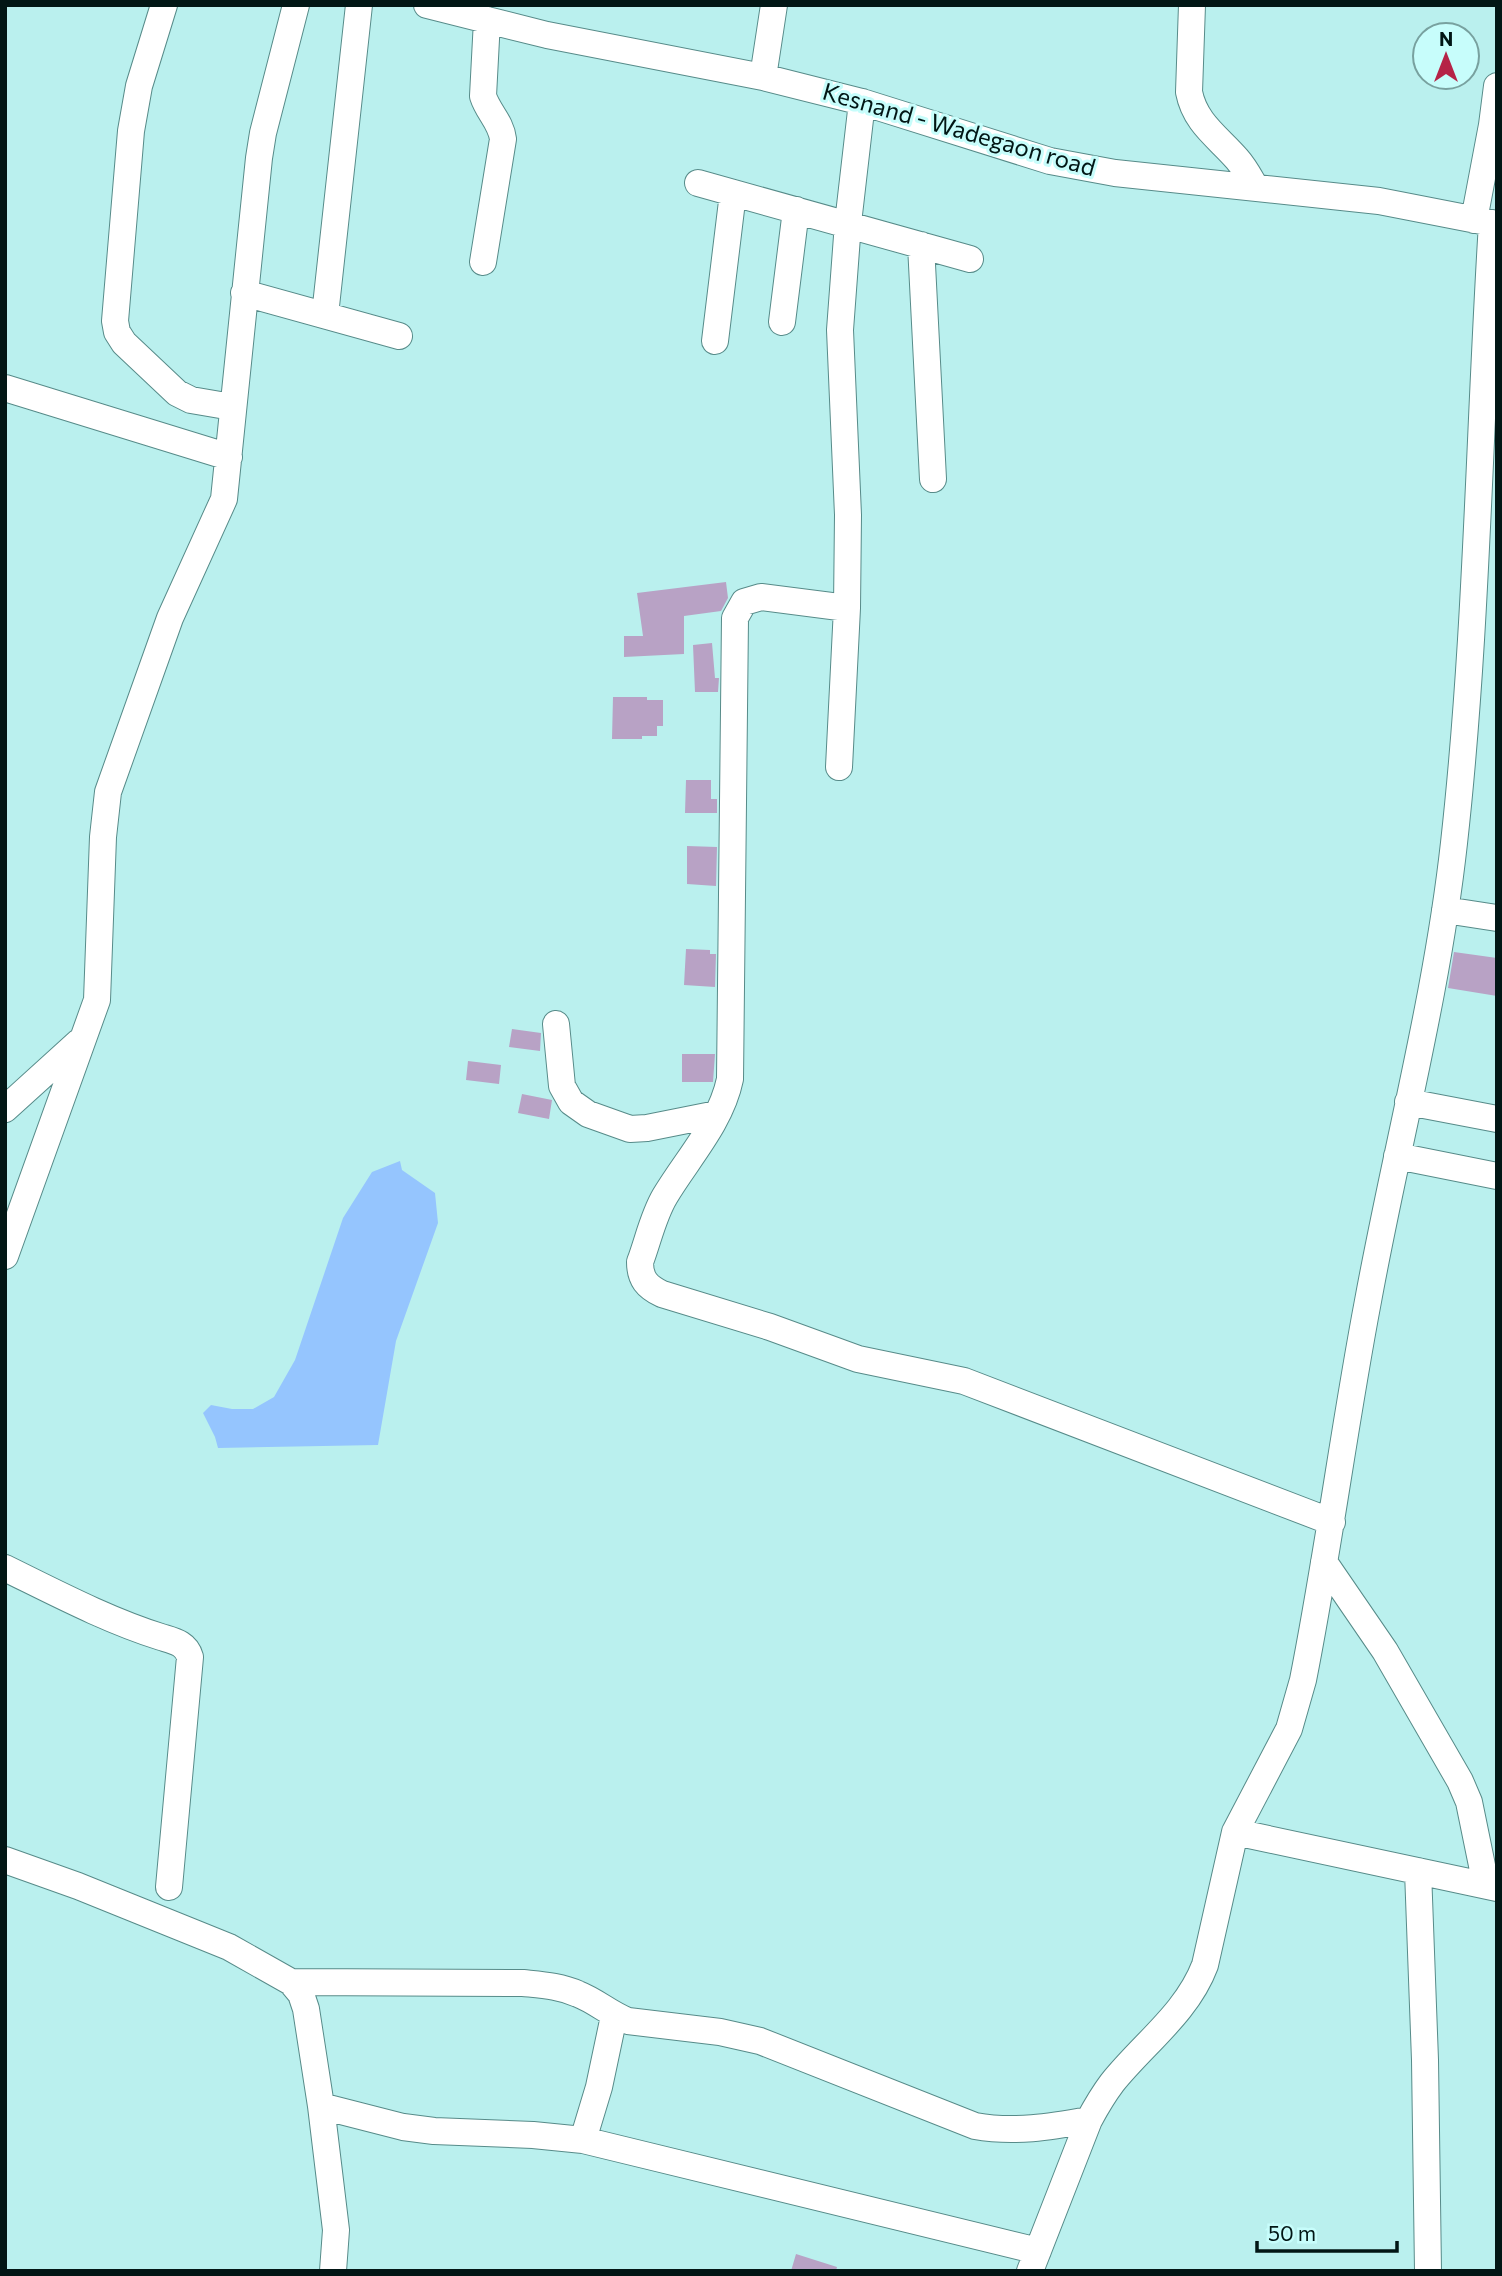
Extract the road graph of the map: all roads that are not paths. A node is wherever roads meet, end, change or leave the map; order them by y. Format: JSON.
{"nodes":[{"id":1,"x":164,"y":5,"type":"edge"},
{"id":2,"x":296,"y":5,"type":"edge"},
{"id":3,"x":359,"y":5,"type":"edge"},
{"id":4,"x":774,"y":5,"type":"edge"},
{"id":5,"x":1192,"y":5,"type":"edge"},
{"id":6,"x":442,"y":7,"type":"edge"},
{"id":7,"x":487,"y":20,"type":"junction"},
{"id":8,"x":763,"y":77,"type":"junction"},
{"id":9,"x":1497,"y":86,"type":"edge"},
{"id":10,"x":862,"y":102,"type":"junction"},
{"id":11,"x":698,"y":183,"type":"dead end"},
{"id":12,"x":1256,"y":188,"type":"junction"},
{"id":13,"x":733,"y":193,"type":"junction"},
{"id":14,"x":796,"y":209,"type":"junction"},
{"id":15,"x":1488,"y":222,"type":"edge"},
{"id":16,"x":848,"y":223,"type":"junction"},
{"id":17,"x":921,"y":245,"type":"junction"},
{"id":18,"x":970,"y":259,"type":"dead end"},
{"id":19,"x":483,"y":262,"type":"dead end"},
{"id":20,"x":244,"y":293,"type":"junction"},
{"id":21,"x":325,"y":315,"type":"junction"},
{"id":22,"x":782,"y":322,"type":"dead end"},
{"id":23,"x":399,"y":336,"type":"dead end"},
{"id":24,"x":715,"y":341,"type":"dead end"},
{"id":25,"x":5,"y":388,"type":"edge"},
{"id":26,"x":232,"y":407,"type":"junction"},
{"id":27,"x":229,"y":457,"type":"junction"},
{"id":28,"x":933,"y":479,"type":"dead end"},
{"id":29,"x":847,"y":608,"type":"junction"},
{"id":30,"x":839,"y":767,"type":"dead end"},
{"id":31,"x":1446,"y":910,"type":"junction"},
{"id":32,"x":1497,"y":918,"type":"edge"},
{"id":33,"x":556,"y":1024,"type":"dead end"},
{"id":34,"x":83,"y":1039,"type":"junction"},
{"id":35,"x":1408,"y":1102,"type":"junction"},
{"id":36,"x":5,"y":1110,"type":"edge"},
{"id":37,"x":718,"y":1114,"type":"junction"},
{"id":38,"x":1497,"y":1119,"type":"edge"},
{"id":39,"x":1397,"y":1156,"type":"junction"},
{"id":40,"x":1497,"y":1176,"type":"edge"},
{"id":41,"x":5,"y":1256,"type":"edge"},
{"id":42,"x":1332,"y":1522,"type":"junction"},
{"id":43,"x":1324,"y":1562,"type":"junction"},
{"id":44,"x":5,"y":1568,"type":"edge"},
{"id":45,"x":1235,"y":1832,"type":"junction"},
{"id":46,"x":5,"y":1860,"type":"edge"},
{"id":47,"x":1418,"y":1871,"type":"junction"},
{"id":48,"x":169,"y":1887,"type":"dead end"},
{"id":49,"x":1492,"y":1887,"type":"edge"},
{"id":50,"x":291,"y":1982,"type":"junction"},
{"id":51,"x":614,"y":2015,"type":"junction"},
{"id":52,"x":321,"y":2106,"type":"junction"},
{"id":53,"x":1090,"y":2120,"type":"junction"},
{"id":54,"x":583,"y":2140,"type":"junction"},
{"id":55,"x":1034,"y":2261,"type":"edge"},
{"id":56,"x":333,"y":2271,"type":"edge"},
{"id":57,"x":1428,"y":2271,"type":"edge"}],
"edges":[{"from":1,"to":26,"type":"street"},
{"from":2,"to":20,"type":"street"},
{"from":3,"to":21,"type":"street"},
{"from":4,"to":8,"type":"street"},
{"from":5,"to":12,"type":"street"},
{"from":6,"to":7,"type":"street","name":"Kesnand - Wadegaon road"},
{"from":7,"to":8,"type":"street","name":"Kesnand - Wadegaon road"},
{"from":7,"to":19,"type":"street"},
{"from":8,"to":10,"type":"street","name":"Kesnand - Wadegaon road"},
{"from":9,"to":15,"type":"street"},
{"from":10,"to":12,"type":"street","name":"Kesnand - Wadegaon road"},
{"from":10,"to":16,"type":"street"},
{"from":11,"to":13,"type":"street"},
{"from":12,"to":15,"type":"street","name":"Kesnand - Wadegaon road"},
{"from":13,"to":14,"type":"street"},
{"from":13,"to":24,"type":"street"},
{"from":14,"to":16,"type":"street"},
{"from":14,"to":22,"type":"street"},
{"from":15,"to":31,"type":"street"},
{"from":16,"to":17,"type":"street"},
{"from":16,"to":29,"type":"street"},
{"from":17,"to":18,"type":"street"},
{"from":17,"to":28,"type":"street"},
{"from":20,"to":21,"type":"street"},
{"from":20,"to":26,"type":"street"},
{"from":21,"to":23,"type":"street"},
{"from":25,"to":27,"type":"street"},
{"from":26,"to":27,"type":"street"},
{"from":27,"to":34,"type":"street"},
{"from":29,"to":30,"type":"street"},
{"from":29,"to":37,"type":"street"},
{"from":31,"to":32,"type":"street"},
{"from":31,"to":35,"type":"street"},
{"from":33,"to":37,"type":"street"},
{"from":34,"to":36,"type":"street"},
{"from":34,"to":41,"type":"street"},
{"from":35,"to":38,"type":"street"},
{"from":35,"to":39,"type":"street"},
{"from":37,"to":42,"type":"street"},
{"from":39,"to":40,"type":"street"},
{"from":39,"to":42,"type":"street"},
{"from":42,"to":43,"type":"street"},
{"from":43,"to":45,"type":"street"},
{"from":43,"to":49,"type":"street"},
{"from":44,"to":48,"type":"street"},
{"from":45,"to":47,"type":"street"},
{"from":45,"to":53,"type":"street"},
{"from":46,"to":50,"type":"street"},
{"from":47,"to":49,"type":"street"},
{"from":47,"to":57,"type":"street"},
{"from":50,"to":51,"type":"street"},
{"from":50,"to":52,"type":"street"},
{"from":51,"to":53,"type":"street"},
{"from":51,"to":54,"type":"street"},
{"from":52,"to":54,"type":"street"},
{"from":52,"to":56,"type":"street"},
{"from":53,"to":55,"type":"street"},
{"from":54,"to":55,"type":"street"}]}
